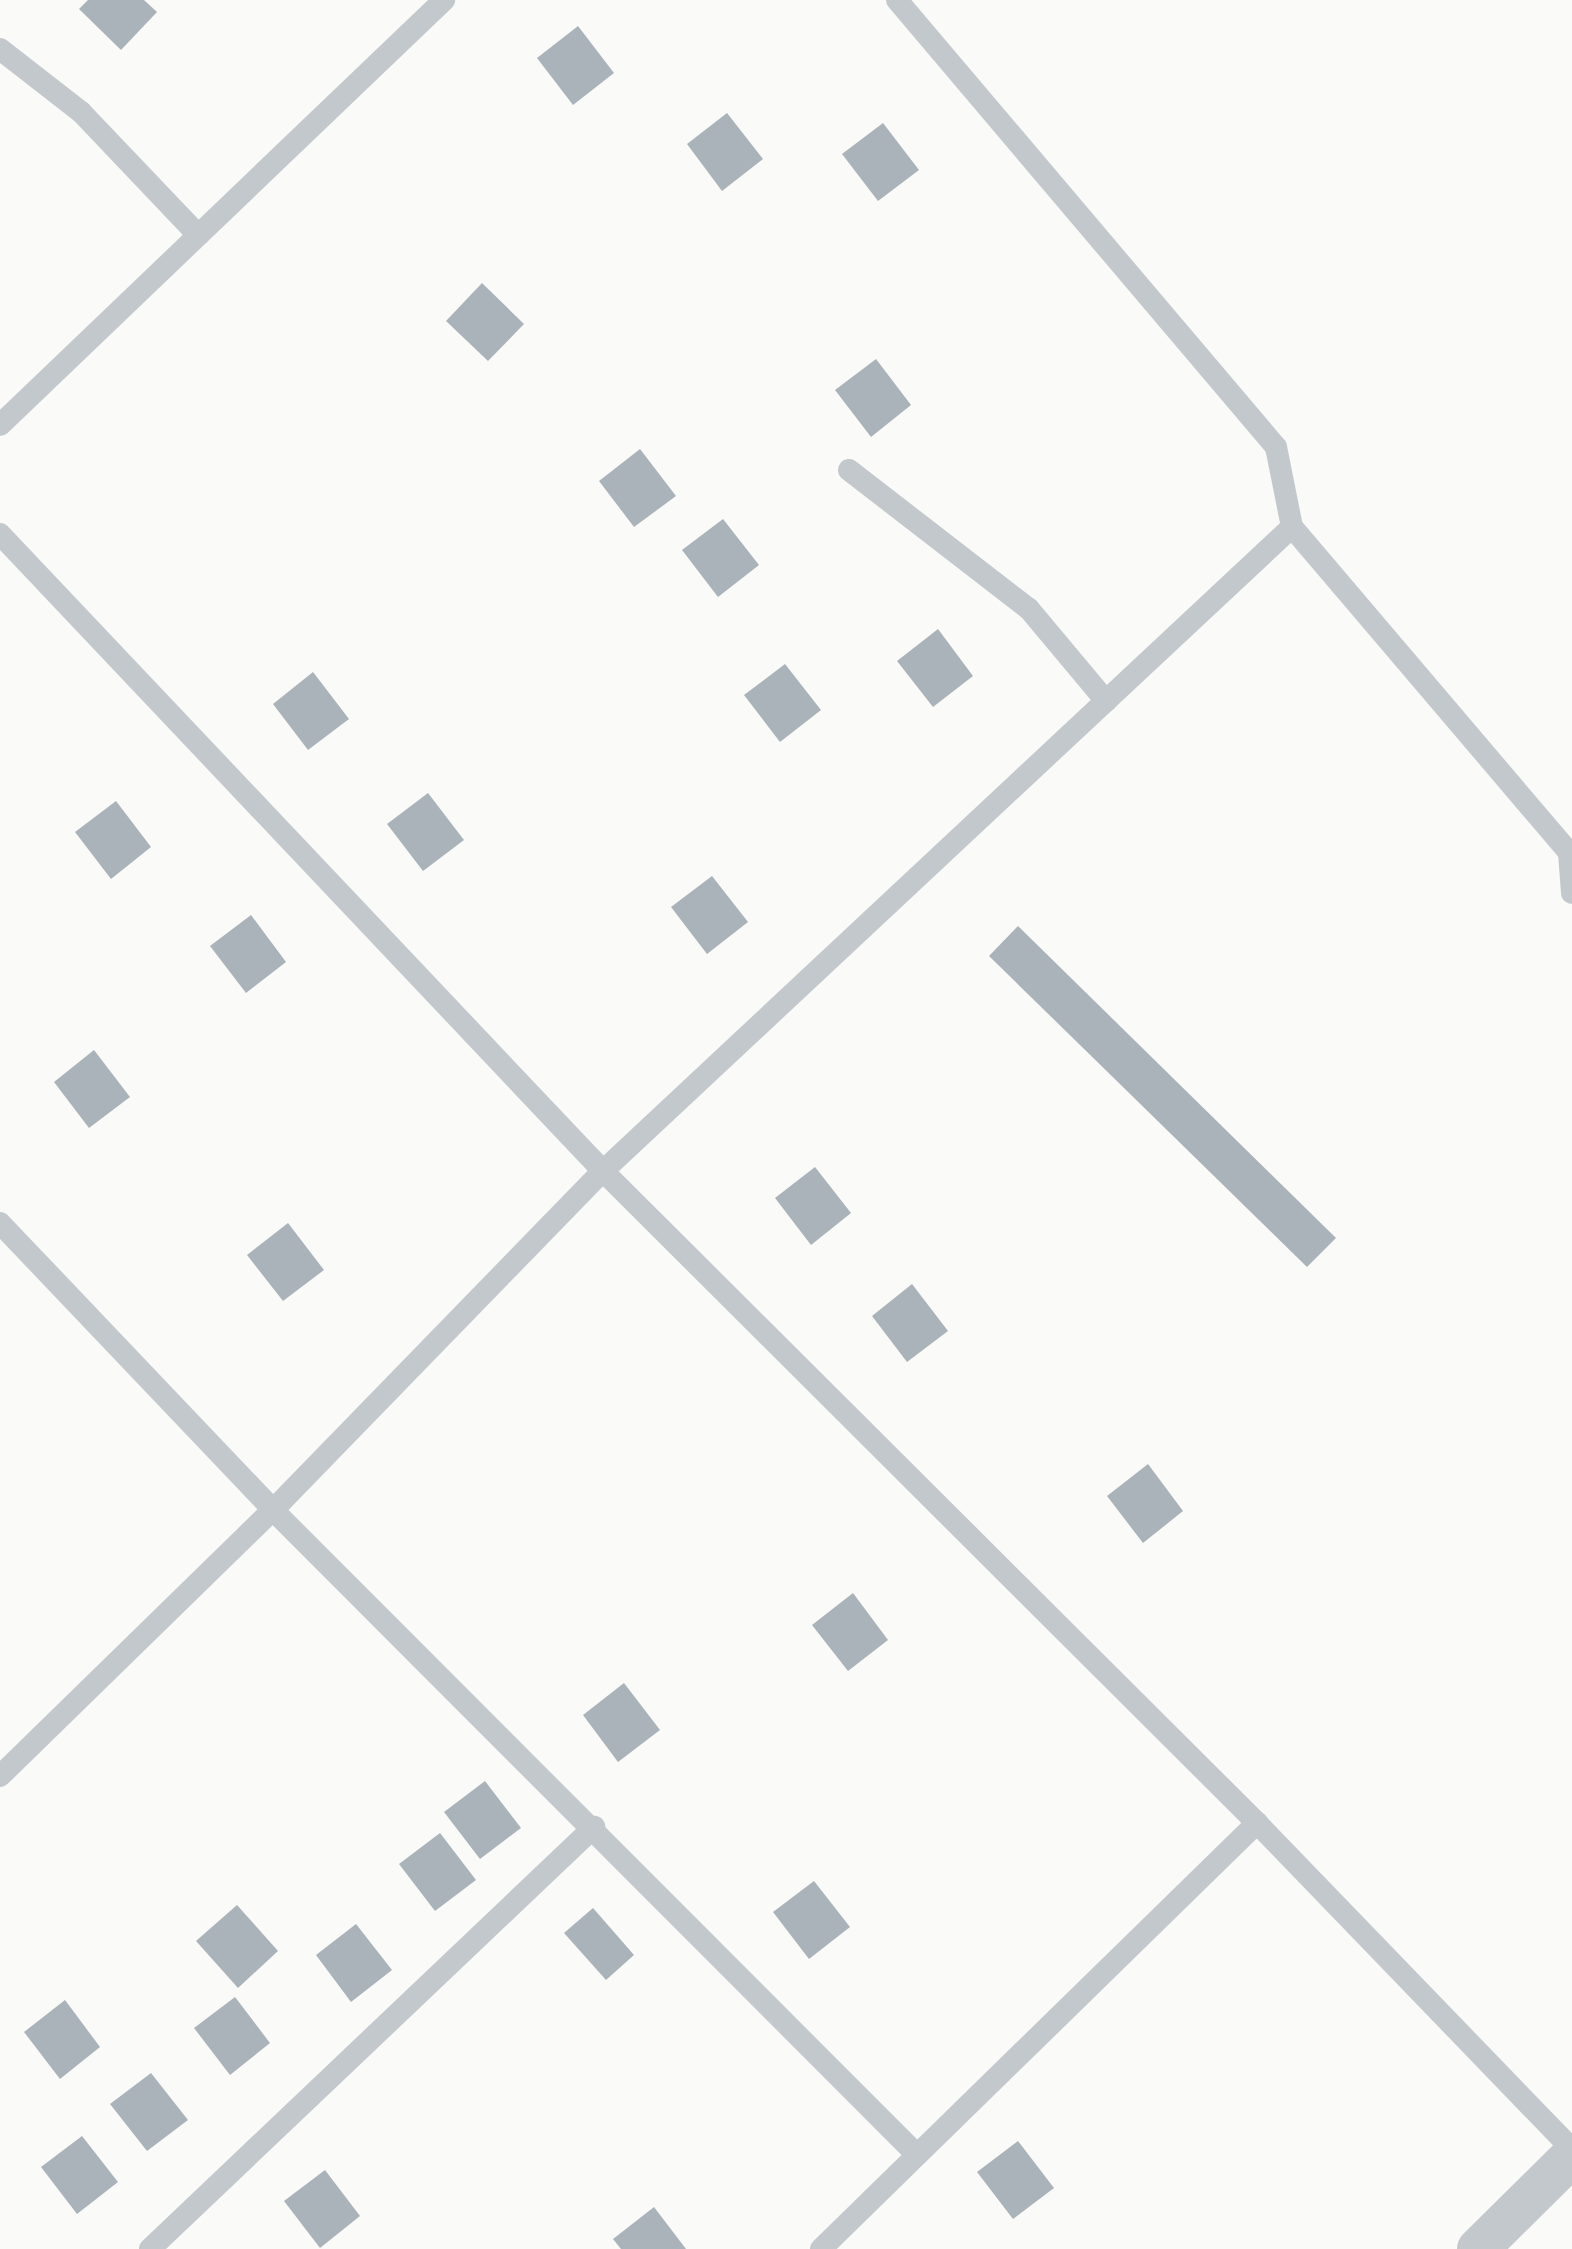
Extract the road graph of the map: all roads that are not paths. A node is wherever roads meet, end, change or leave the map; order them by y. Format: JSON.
{"nodes":[{"id":1,"x":444,"y":0,"type":"edge"},
{"id":2,"x":896,"y":0,"type":"edge"},
{"id":3,"x":0,"y":50,"type":"edge"},
{"id":4,"x":198,"y":235,"type":"junction"},
{"id":5,"x":0,"y":425,"type":"edge"},
{"id":6,"x":849,"y":470,"type":"dead end"},
{"id":7,"x":1292,"y":527,"type":"junction"},
{"id":8,"x":0,"y":534,"type":"edge"},
{"id":9,"x":1106,"y":701,"type":"junction"},
{"id":10,"x":1570,"y":854,"type":"edge"},
{"id":11,"x":1572,"y":893,"type":"edge"},
{"id":12,"x":603,"y":1171,"type":"junction"},
{"id":13,"x":0,"y":1223,"type":"edge"},
{"id":14,"x":273,"y":1510,"type":"junction"},
{"id":15,"x":0,"y":1776,"type":"edge"},
{"id":16,"x":1257,"y":1823,"type":"junction"},
{"id":17,"x":594,"y":1827,"type":"junction"},
{"id":18,"x":1572,"y":2153,"type":"edge"},
{"id":19,"x":917,"y":2155,"type":"junction"},
{"id":20,"x":150,"y":2249,"type":"edge"},
{"id":21,"x":820,"y":2249,"type":"edge"},
{"id":22,"x":1478,"y":2249,"type":"edge"}],
"edges":[{"from":1,"to":4,"type":"lane"},
{"from":2,"to":7,"type":"lane"},
{"from":3,"to":4,"type":"lane"},
{"from":4,"to":5,"type":"lane"},
{"from":6,"to":9,"type":"lane"},
{"from":7,"to":9,"type":"lane"},
{"from":7,"to":10,"type":"lane"},
{"from":8,"to":12,"type":"lane"},
{"from":9,"to":12,"type":"lane"},
{"from":10,"to":11,"type":"lane"},
{"from":12,"to":14,"type":"lane"},
{"from":12,"to":16,"type":"lane"},
{"from":13,"to":14,"type":"lane"},
{"from":14,"to":15,"type":"lane"},
{"from":14,"to":17,"type":"lane"},
{"from":16,"to":18,"type":"lane"},
{"from":16,"to":19,"type":"lane"},
{"from":17,"to":19,"type":"lane"},
{"from":17,"to":20,"type":"lane"},
{"from":18,"to":22,"type":"street"},
{"from":19,"to":21,"type":"lane"}]}
